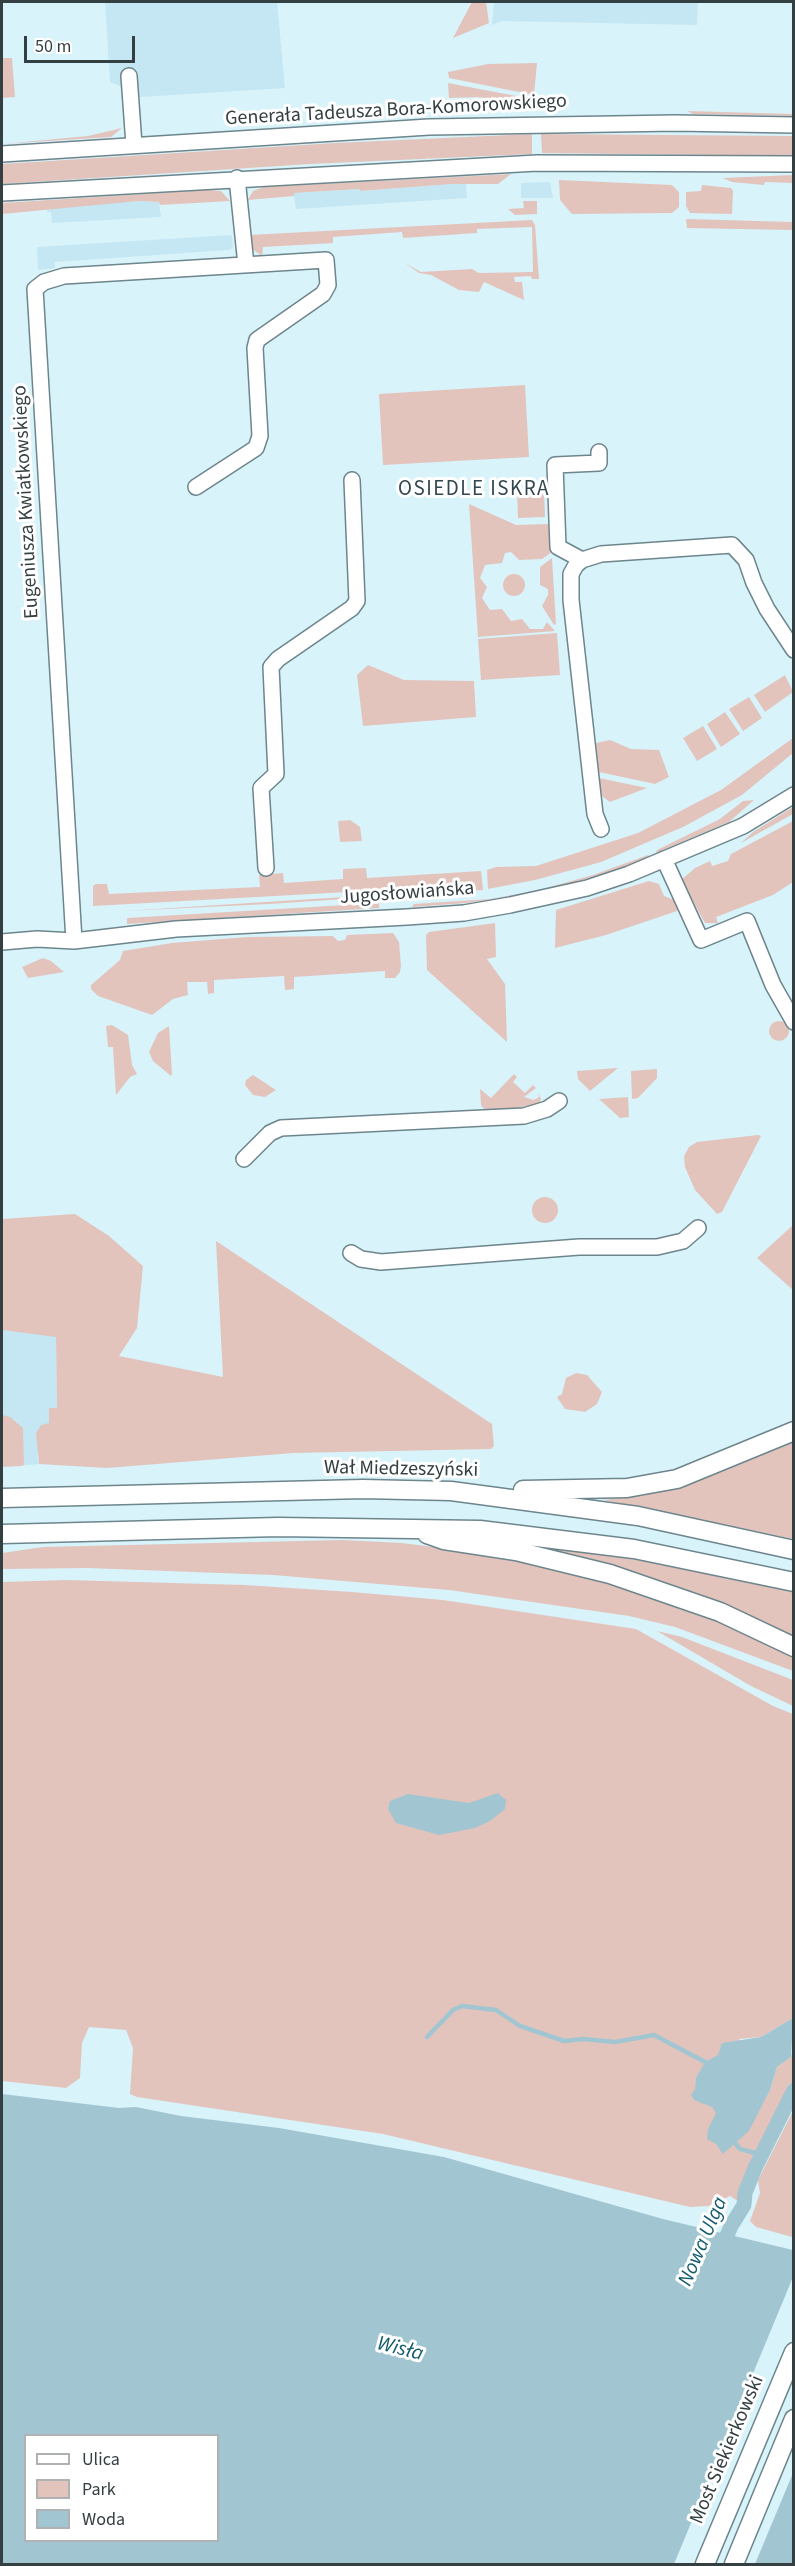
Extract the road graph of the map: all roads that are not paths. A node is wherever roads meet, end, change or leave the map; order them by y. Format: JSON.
{"nodes":[{"id":1,"x":129,"y":76,"type":"dead end"},
{"id":2,"x":794,"y":125,"type":"edge"},
{"id":3,"x":134,"y":145,"type":"junction"},
{"id":4,"x":2,"y":153,"type":"edge"},
{"id":5,"x":794,"y":164,"type":"edge"},
{"id":6,"x":237,"y":178,"type":"junction"},
{"id":7,"x":2,"y":193,"type":"edge"},
{"id":8,"x":246,"y":265,"type":"junction"},
{"id":9,"x":598,"y":452,"type":"dead end"},
{"id":10,"x":352,"y":480,"type":"dead end"},
{"id":11,"x":196,"y":487,"type":"dead end"},
{"id":12,"x":582,"y":560,"type":"junction"},
{"id":13,"x":794,"y":650,"type":"edge"},
{"id":14,"x":794,"y":795,"type":"edge"},
{"id":15,"x":602,"y":829,"type":"dead end"},
{"id":16,"x":664,"y":859,"type":"junction"},
{"id":17,"x":266,"y":867,"type":"dead end"},
{"id":18,"x":74,"y":941,"type":"junction"},
{"id":19,"x":2,"y":942,"type":"edge"},
{"id":20,"x":794,"y":1022,"type":"edge"},
{"id":21,"x":559,"y":1101,"type":"dead end"},
{"id":22,"x":244,"y":1158,"type":"dead end"},
{"id":23,"x":698,"y":1228,"type":"dead end"},
{"id":24,"x":351,"y":1253,"type":"dead end"},
{"id":25,"x":794,"y":1431,"type":"edge"},
{"id":26,"x":479,"y":1493,"type":"junction"},
{"id":27,"x":2,"y":1498,"type":"edge"},
{"id":28,"x":411,"y":1528,"type":"junction"},
{"id":29,"x":2,"y":1534,"type":"edge"},
{"id":30,"x":794,"y":1550,"type":"edge"},
{"id":31,"x":794,"y":1582,"type":"edge"},
{"id":32,"x":794,"y":1647,"type":"edge"},
{"id":33,"x":794,"y":2352,"type":"edge"},
{"id":34,"x":794,"y":2419,"type":"edge"},
{"id":35,"x":705,"y":2565,"type":"edge"},
{"id":36,"x":734,"y":2565,"type":"edge"}],
"edges":[{"from":1,"to":3,"type":"street"},
{"from":2,"to":3,"type":"street","name":"Generała Tadeusza Bora-Komorowskiego"},
{"from":3,"to":4,"type":"street","name":"Generała Tadeusza Bora-Komorowskiego"},
{"from":5,"to":6,"type":"street"},
{"from":6,"to":7,"type":"street"},
{"from":6,"to":8,"type":"street"},
{"from":8,"to":11,"type":"street"},
{"from":8,"to":18,"type":"street","name":"Eugeniusza Kwiatkowskiego"},
{"from":9,"to":12,"type":"street"},
{"from":10,"to":17,"type":"street"},
{"from":12,"to":13,"type":"street"},
{"from":12,"to":15,"type":"street"},
{"from":14,"to":16,"type":"street","name":"Jugosłowiańska"},
{"from":16,"to":18,"type":"street","name":"Jugosłowiańska"},
{"from":16,"to":20,"type":"street"},
{"from":18,"to":19,"type":"street","name":"Jugosłowiańska"},
{"from":21,"to":22,"type":"street"},
{"from":23,"to":24,"type":"street"},
{"from":25,"to":26,"type":"main road"},
{"from":26,"to":27,"type":"main road","name":"Wał Miedzeszyński"},
{"from":26,"to":30,"type":"main road","name":"Wał Miedzeszyński"},
{"from":28,"to":29,"type":"main road"},
{"from":28,"to":31,"type":"main road"},
{"from":28,"to":32,"type":"main road"},
{"from":33,"to":35,"type":"main road","name":"Most Siekierkowski"},
{"from":34,"to":36,"type":"main road"}]}
